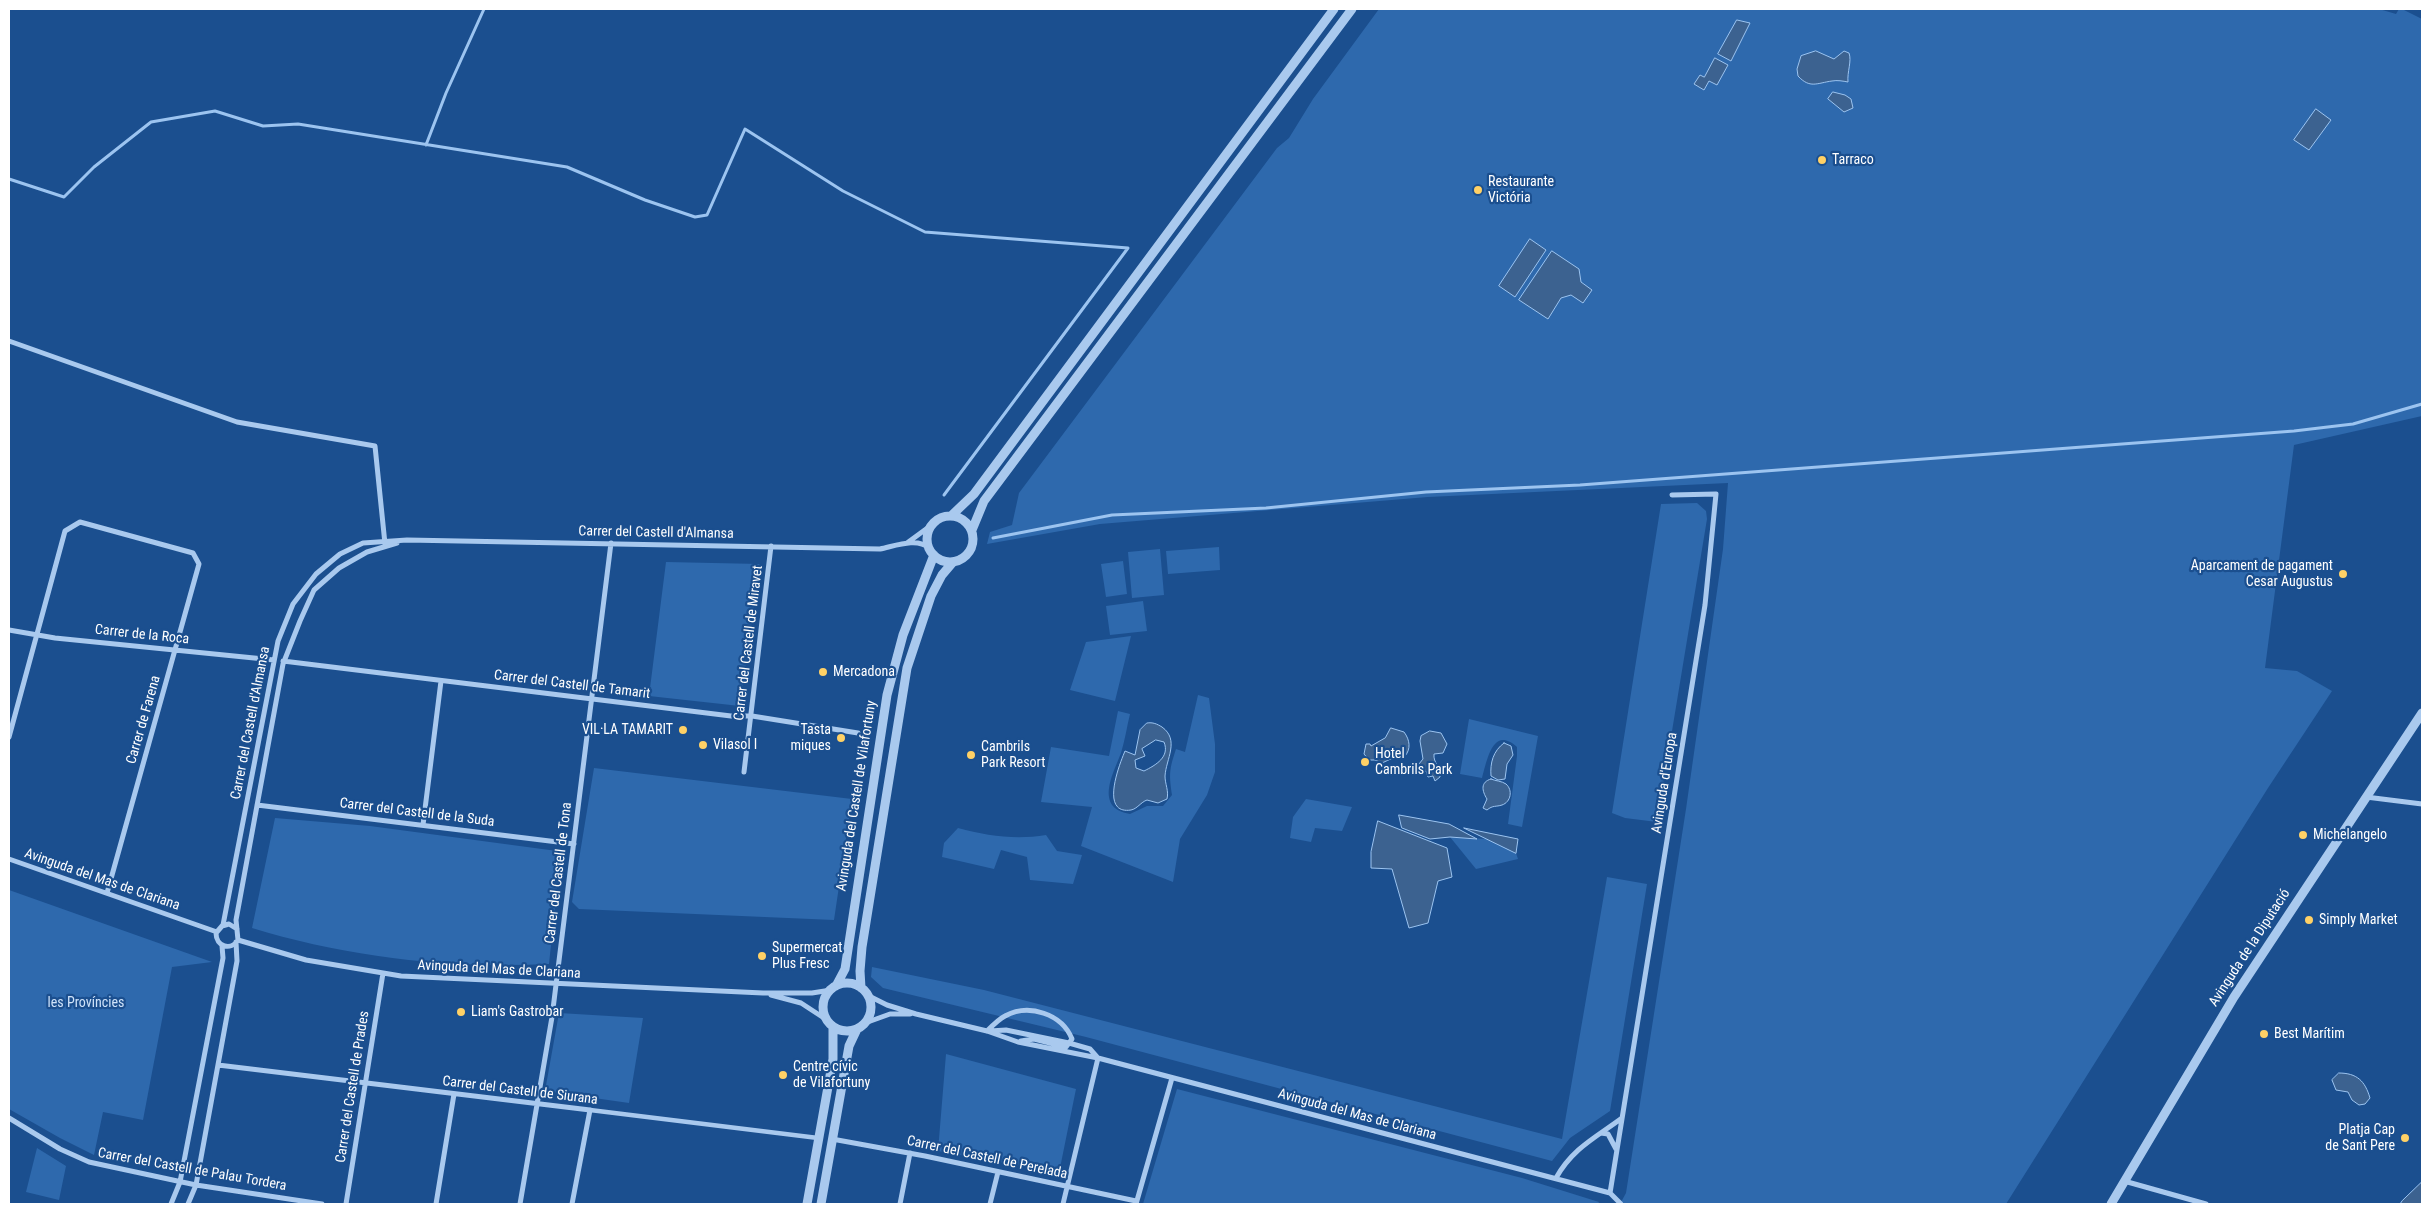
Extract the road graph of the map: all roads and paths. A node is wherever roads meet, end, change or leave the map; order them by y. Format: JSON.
{"nodes":[{"id":1,"x":1334,"y":9,"type":"edge"},
{"id":2,"x":1352,"y":9,"type":"edge"},
{"id":3,"x":9,"y":341,"type":"edge"},
{"id":4,"x":1672,"y":495,"type":"dead end"},
{"id":5,"x":951,"y":516,"type":"junction"},
{"id":6,"x":933,"y":524,"type":"junction"},
{"id":7,"x":972,"y":530,"type":"junction"},
{"id":8,"x":611,"y":543,"type":"junction"},
{"id":9,"x":385,"y":544,"type":"junction"},
{"id":10,"x":904,"y":544,"type":"junction"},
{"id":11,"x":771,"y":546,"type":"junction"},
{"id":12,"x":931,"y":552,"type":"junction"},
{"id":13,"x":954,"y":562,"type":"junction"},
{"id":14,"x":9,"y":630,"type":"edge"},
{"id":15,"x":37,"y":635,"type":"junction"},
{"id":16,"x":176,"y":650,"type":"junction"},
{"id":17,"x":274,"y":660,"type":"junction"},
{"id":18,"x":283,"y":661,"type":"junction"},
{"id":19,"x":441,"y":681,"type":"junction"},
{"id":20,"x":591,"y":699,"type":"junction"},
{"id":21,"x":2422,"y":713,"type":"edge"},
{"id":22,"x":752,"y":716,"type":"junction"},
{"id":23,"x":858,"y":733,"type":"dead end"},
{"id":24,"x":9,"y":738,"type":"edge"},
{"id":25,"x":744,"y":772,"type":"dead end"},
{"id":26,"x":2366,"y":797,"type":"junction"},
{"id":27,"x":2422,"y":804,"type":"edge"},
{"id":28,"x":257,"y":805,"type":"junction"},
{"id":29,"x":423,"y":825,"type":"junction"},
{"id":30,"x":574,"y":844,"type":"junction"},
{"id":31,"x":9,"y":859,"type":"edge"},
{"id":32,"x":106,"y":893,"type":"junction"},
{"id":33,"x":223,"y":925,"type":"junction"},
{"id":34,"x":237,"y":929,"type":"junction"},
{"id":35,"x":217,"y":932,"type":"junction"},
{"id":36,"x":237,"y":941,"type":"junction"},
{"id":37,"x":222,"y":946,"type":"junction"},
{"id":38,"x":383,"y":973,"type":"junction"},
{"id":39,"x":556,"y":984,"type":"junction"},
{"id":40,"x":834,"y":988,"type":"junction"},
{"id":41,"x":864,"y":992,"type":"junction"},
{"id":42,"x":763,"y":993,"type":"junction"},
{"id":43,"x":916,"y":1014,"type":"junction"},
{"id":44,"x":830,"y":1024,"type":"junction"},
{"id":45,"x":861,"y":1026,"type":"junction"},
{"id":46,"x":987,"y":1031,"type":"junction"},
{"id":47,"x":1018,"y":1042,"type":"junction"},
{"id":48,"x":1069,"y":1043,"type":"junction"},
{"id":49,"x":1098,"y":1058,"type":"junction"},
{"id":50,"x":218,"y":1065,"type":"junction"},
{"id":51,"x":1172,"y":1078,"type":"junction"},
{"id":52,"x":365,"y":1083,"type":"junction"},
{"id":53,"x":454,"y":1094,"type":"junction"},
{"id":54,"x":538,"y":1104,"type":"junction"},
{"id":55,"x":590,"y":1110,"type":"junction"},
{"id":56,"x":9,"y":1118,"type":"edge"},
{"id":57,"x":1622,"y":1118,"type":"junction"},
{"id":58,"x":1600,"y":1133,"type":"junction"},
{"id":59,"x":820,"y":1138,"type":"junction"},
{"id":60,"x":832,"y":1139,"type":"junction"},
{"id":61,"x":1616,"y":1152,"type":"junction"},
{"id":62,"x":910,"y":1153,"type":"junction"},
{"id":63,"x":998,"y":1172,"type":"junction"},
{"id":64,"x":1556,"y":1178,"type":"junction"},
{"id":65,"x":2124,"y":1181,"type":"junction"},
{"id":66,"x":180,"y":1182,"type":"junction"},
{"id":67,"x":196,"y":1185,"type":"junction"},
{"id":68,"x":1067,"y":1187,"type":"junction"},
{"id":69,"x":1610,"y":1193,"type":"junction"},
{"id":70,"x":1136,"y":1203,"type":"edge"},
{"id":71,"x":171,"y":1204,"type":"edge"},
{"id":72,"x":188,"y":1204,"type":"edge"},
{"id":73,"x":322,"y":1204,"type":"edge"},
{"id":74,"x":346,"y":1204,"type":"edge"},
{"id":75,"x":436,"y":1204,"type":"edge"},
{"id":76,"x":520,"y":1204,"type":"edge"},
{"id":77,"x":572,"y":1204,"type":"edge"},
{"id":78,"x":807,"y":1204,"type":"edge"},
{"id":79,"x":821,"y":1204,"type":"edge"},
{"id":80,"x":900,"y":1204,"type":"edge"},
{"id":81,"x":990,"y":1204,"type":"edge"},
{"id":82,"x":1063,"y":1204,"type":"edge"},
{"id":83,"x":1621,"y":1204,"type":"edge"},
{"id":84,"x":2112,"y":1204,"type":"edge"},
{"id":85,"x":2206,"y":1204,"type":"edge"}],
"edges":[{"from":1,"to":5,"type":"street"},
{"from":2,"to":7,"type":"street"},
{"from":3,"to":9,"type":"street"},
{"from":4,"to":57,"type":"street","name":"Avinguda d'Europa"},
{"from":5,"to":6,"type":"street"},
{"from":5,"to":7,"type":"street"},
{"from":6,"to":10,"type":"street","name":"Carrer del Castell d'Almansa"},
{"from":6,"to":12,"type":"street"},
{"from":7,"to":13,"type":"street"},
{"from":8,"to":9,"type":"street","name":"Carrer del Castell d'Almansa"},
{"from":8,"to":11,"type":"street","name":"Carrer del Castell d'Almansa"},
{"from":8,"to":20,"type":"street","name":"Carrer del Castell de Tona"},
{"from":9,"to":17,"type":"street","name":"Carrer del Castell d'Almansa"},
{"from":9,"to":18,"type":"street","name":"Carrer del Castell d'Almansa"},
{"from":10,"to":11,"type":"street","name":"Carrer del Castell d'Almansa"},
{"from":10,"to":12,"type":"street","name":"Carrer del Castell d'Almansa"},
{"from":11,"to":22,"type":"street","name":"Carrer del Castell de Miravet"},
{"from":12,"to":13,"type":"street"},
{"from":12,"to":40,"type":"street","name":"Avinguda del Castell de Vilafortuny"},
{"from":13,"to":41,"type":"street","name":"Avinguda del Castell de Vilafortuny"},
{"from":14,"to":15,"type":"street","name":"Carrer de la Roca"},
{"from":15,"to":16,"type":"street","name":"Carrer de la Roca"},
{"from":15,"to":16,"type":"street","name":"Carrer de Farena"},
{"from":15,"to":24,"type":"street"},
{"from":16,"to":17,"type":"street","name":"Carrer de la Roca"},
{"from":16,"to":32,"type":"street","name":"Carrer de Farena"},
{"from":17,"to":33,"type":"street","name":"Carrer del Castell d'Almansa"},
{"from":18,"to":19,"type":"street","name":"Carrer del Castell de Tamarit"},
{"from":18,"to":28,"type":"street","name":"Carrer del Castell d'Almansa"},
{"from":19,"to":20,"type":"street","name":"Carrer del Castell de Tamarit"},
{"from":19,"to":29,"type":"street"},
{"from":20,"to":22,"type":"street","name":"Carrer del Castell de Tamarit"},
{"from":20,"to":30,"type":"street","name":"Carrer del Castell de Tona"},
{"from":21,"to":26,"type":"street","name":"Avinguda de la Diputació"},
{"from":22,"to":23,"type":"street","name":"Carrer del Castell de Tamarit"},
{"from":22,"to":25,"type":"street","name":"Carrer del Castell de Miravet"},
{"from":26,"to":27,"type":"street"},
{"from":26,"to":65,"type":"street","name":"Avinguda de la Diputació"},
{"from":28,"to":29,"type":"street","name":"Carrer del Castell de la Suda"},
{"from":28,"to":34,"type":"street","name":"Carrer del Castell d'Almansa"},
{"from":29,"to":30,"type":"street","name":"Carrer del Castell de la Suda"},
{"from":30,"to":39,"type":"street","name":"Carrer del Castell de Tona"},
{"from":31,"to":32,"type":"street","name":"Avinguda del Mas de Clariana"},
{"from":32,"to":35,"type":"street","name":"Avinguda del Mas de Clariana"},
{"from":33,"to":34,"type":"street"},
{"from":33,"to":35,"type":"street"},
{"from":34,"to":36,"type":"street"},
{"from":35,"to":37,"type":"street"},
{"from":36,"to":37,"type":"street"},
{"from":36,"to":38,"type":"street","name":"Avinguda del Mas de Clariana"},
{"from":36,"to":50,"type":"street"},
{"from":37,"to":66,"type":"street"},
{"from":38,"to":39,"type":"street","name":"Avinguda del Mas de Clariana"},
{"from":38,"to":52,"type":"street","name":"Carrer del Castell de Prades"},
{"from":39,"to":42,"type":"street","name":"Avinguda del Mas de Clariana"},
{"from":39,"to":54,"type":"street","name":"Carrer del Castell de Tona"},
{"from":40,"to":41,"type":"street"},
{"from":40,"to":42,"type":"street","name":"Avinguda del Mas de Clariana"},
{"from":40,"to":44,"type":"street"},
{"from":41,"to":43,"type":"street","name":"Avinguda del Mas de Clariana"},
{"from":41,"to":45,"type":"street"},
{"from":42,"to":44,"type":"street","name":"Avinguda del Mas de Clariana"},
{"from":43,"to":45,"type":"street","name":"Avinguda del Mas de Clariana"},
{"from":43,"to":46,"type":"street","name":"Avinguda del Mas de Clariana"},
{"from":44,"to":45,"type":"street"},
{"from":44,"to":59,"type":"street"},
{"from":45,"to":60,"type":"street"},
{"from":46,"to":47,"type":"street","name":"Avinguda del Mas de Clariana"},
{"from":46,"to":48,"type":"street","name":"Avinguda del Mas de Clariana"},
{"from":46,"to":48,"type":"street"},
{"from":47,"to":48,"type":"street","name":"Avinguda del Mas de Clariana"},
{"from":47,"to":49,"type":"street","name":"Avinguda del Mas de Clariana"},
{"from":48,"to":49,"type":"street","name":"Avinguda del Mas de Clariana"},
{"from":49,"to":51,"type":"street","name":"Avinguda del Mas de Clariana"},
{"from":49,"to":68,"type":"street"},
{"from":50,"to":52,"type":"street","name":"Carrer del Castell de Siurana"},
{"from":50,"to":67,"type":"street"},
{"from":51,"to":64,"type":"street","name":"Avinguda del Mas de Clariana"},
{"from":51,"to":70,"type":"street"},
{"from":52,"to":53,"type":"street","name":"Carrer del Castell de Siurana"},
{"from":52,"to":74,"type":"street","name":"Carrer del Castell de Prades"},
{"from":53,"to":54,"type":"street","name":"Carrer del Castell de Siurana"},
{"from":53,"to":75,"type":"street"},
{"from":54,"to":55,"type":"street","name":"Carrer del Castell de Siurana"},
{"from":54,"to":76,"type":"street","name":"Carrer del Castell de Tona"},
{"from":55,"to":59,"type":"street","name":"Carrer del Castell de Siurana"},
{"from":55,"to":77,"type":"street"},
{"from":56,"to":66,"type":"street","name":"Carrer del Castell de Palau Tordera"},
{"from":57,"to":58,"type":"street"},
{"from":57,"to":61,"type":"street","name":"Avinguda d'Europa"},
{"from":58,"to":61,"type":"street"},
{"from":58,"to":64,"type":"street"},
{"from":59,"to":78,"type":"street"},
{"from":60,"to":62,"type":"street","name":"Carrer del Castell de Perelada"},
{"from":60,"to":79,"type":"street"},
{"from":61,"to":69,"type":"street","name":"Avinguda d'Europa"},
{"from":62,"to":63,"type":"street","name":"Carrer del Castell de Perelada"},
{"from":62,"to":80,"type":"street"},
{"from":63,"to":68,"type":"street","name":"Carrer del Castell de Perelada"},
{"from":63,"to":81,"type":"street"},
{"from":64,"to":69,"type":"street","name":"Avinguda del Mas de Clariana"},
{"from":65,"to":84,"type":"street","name":"Avinguda de la Diputació"},
{"from":65,"to":85,"type":"street"},
{"from":66,"to":67,"type":"street","name":"Carrer del Castell de Palau Tordera"},
{"from":66,"to":71,"type":"street"},
{"from":67,"to":72,"type":"street"},
{"from":67,"to":73,"type":"street","name":"Carrer del Castell de Palau Tordera"},
{"from":68,"to":70,"type":"street","name":"Carrer del Castell de Perelada"},
{"from":68,"to":82,"type":"street"},
{"from":69,"to":83,"type":"street"}]}
